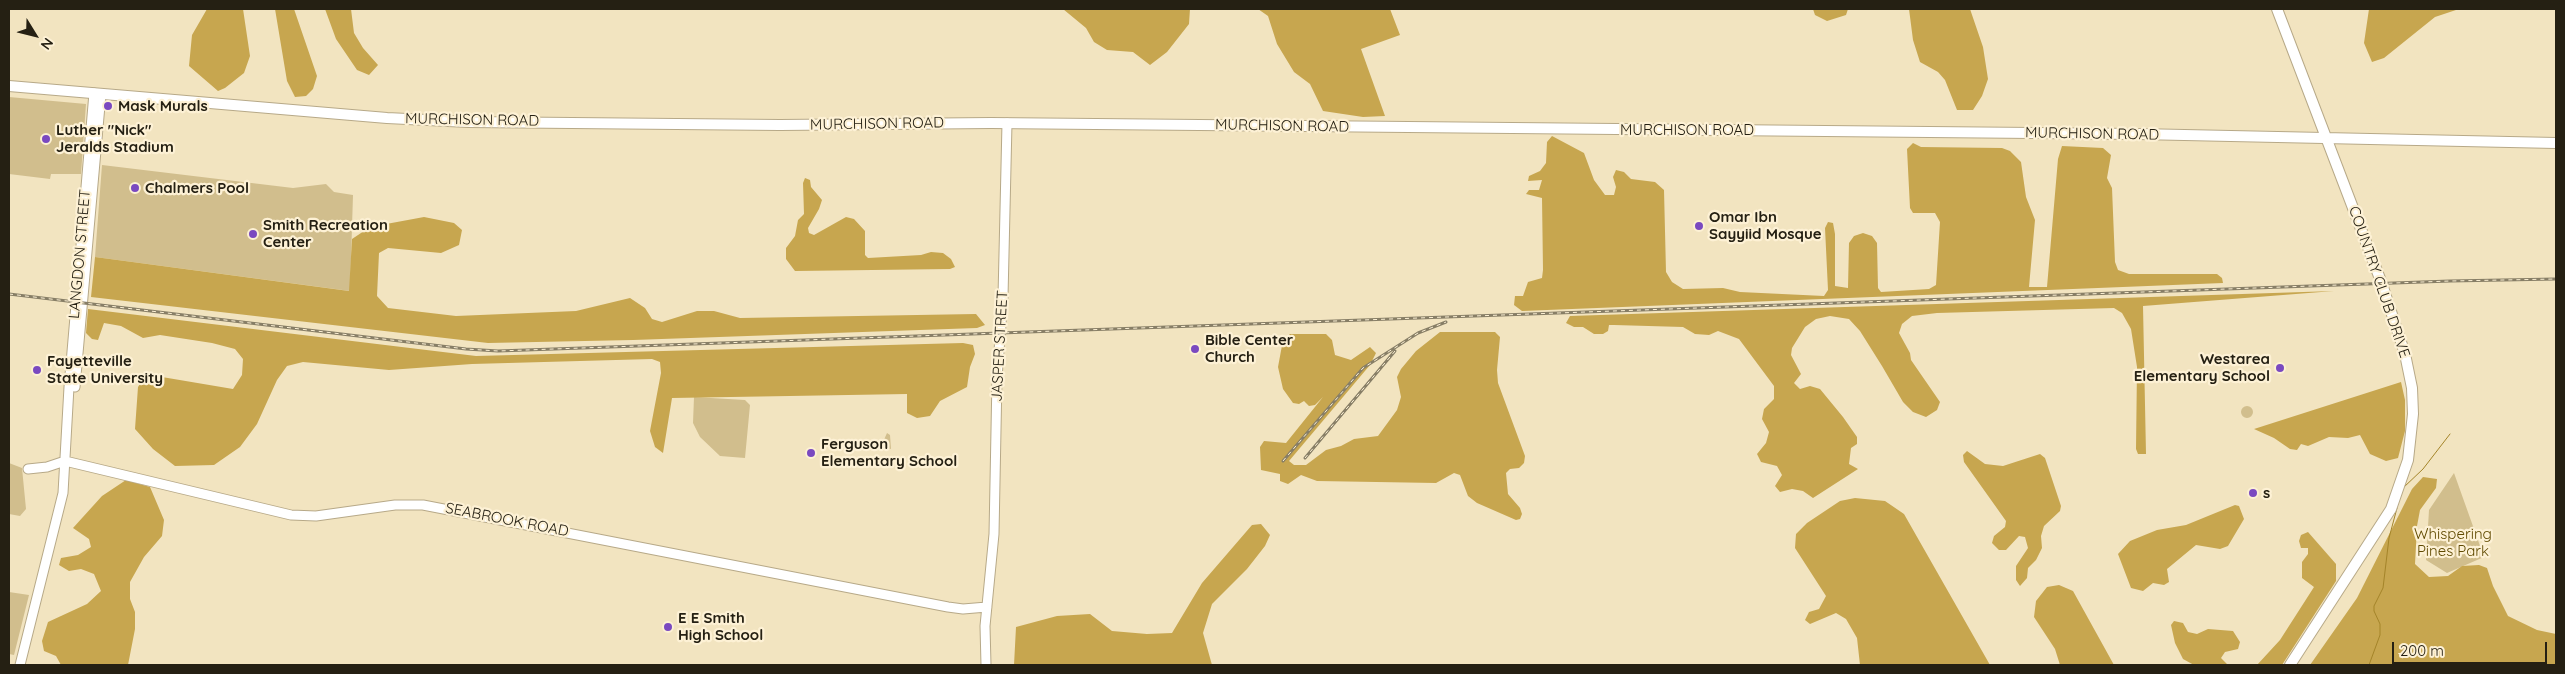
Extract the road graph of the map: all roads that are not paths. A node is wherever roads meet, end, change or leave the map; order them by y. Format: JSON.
{"nodes":[{"id":1,"x":2277,"y":9,"type":"edge"},
{"id":2,"x":9,"y":86,"type":"edge"},
{"id":3,"x":97,"y":93,"type":"junction"},
{"id":4,"x":1007,"y":123,"type":"junction"},
{"id":5,"x":2328,"y":139,"type":"junction"},
{"id":6,"x":2556,"y":143,"type":"edge"},
{"id":7,"x":65,"y":461,"type":"junction"},
{"id":8,"x":28,"y":469,"type":"dead end"},
{"id":9,"x":987,"y":607,"type":"junction"},
{"id":10,"x":20,"y":665,"type":"edge"},
{"id":11,"x":986,"y":665,"type":"edge"},
{"id":12,"x":2290,"y":665,"type":"edge"}],
"edges":[{"from":1,"to":5,"type":"main road","name":"COUNTRY CLUB DRIVE"},
{"from":2,"to":3,"type":"main road","name":"MURCHISON ROAD"},
{"from":3,"to":4,"type":"main road","name":"MURCHISON ROAD"},
{"from":3,"to":7,"type":"street","name":"LANGDON STREET"},
{"from":4,"to":5,"type":"main road","name":"MURCHISON ROAD"},
{"from":4,"to":9,"type":"street","name":"JASPER STREET"},
{"from":5,"to":6,"type":"main road","name":"MURCHISON ROAD"},
{"from":5,"to":12,"type":"main road","name":"COUNTRY CLUB DRIVE"},
{"from":7,"to":8,"type":"street","name":"SEABROOK ROAD"},
{"from":7,"to":9,"type":"street","name":"SEABROOK ROAD"},
{"from":7,"to":10,"type":"street","name":"LANGDON STREET"},
{"from":9,"to":11,"type":"street","name":"JASPER STREET"}]}
